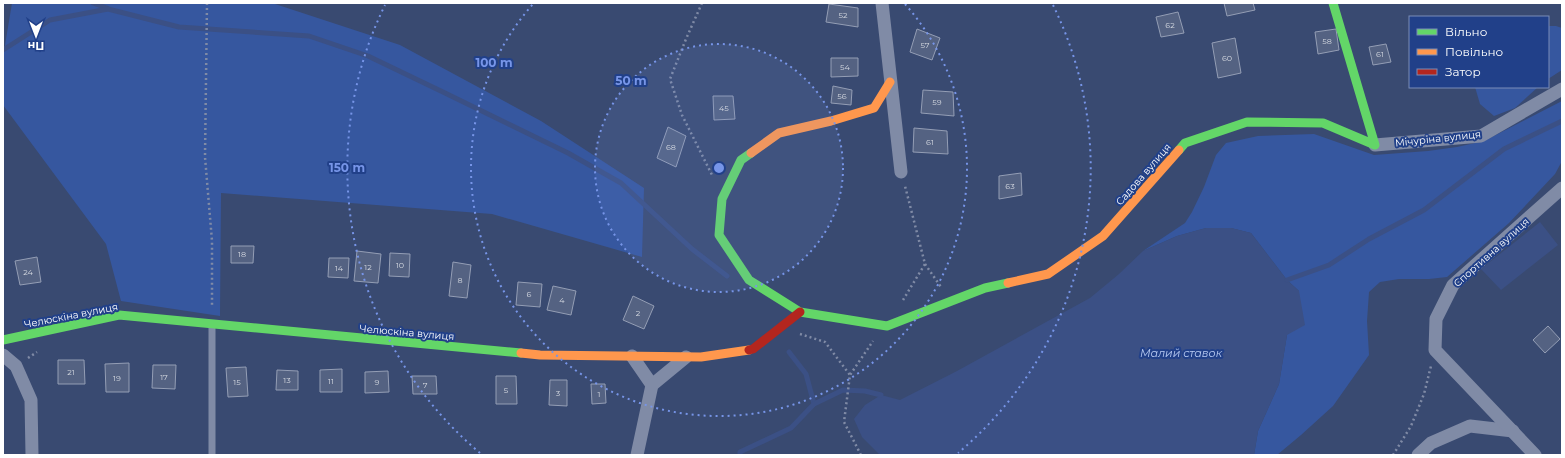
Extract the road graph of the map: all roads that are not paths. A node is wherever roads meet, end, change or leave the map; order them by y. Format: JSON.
{"nodes":[{"id":1,"x":882,"y":3,"type":"edge"},
{"id":2,"x":1333,"y":3,"type":"edge"},
{"id":3,"x":890,"y":82,"type":"junction"},
{"id":4,"x":1562,"y":89,"type":"edge"},
{"id":5,"x":1375,"y":145,"type":"junction"},
{"id":6,"x":901,"y":172,"type":"road end"},
{"id":7,"x":1562,"y":188,"type":"edge"},
{"id":8,"x":800,"y":312,"type":"junction"},
{"id":9,"x":212,"y":324,"type":"junction"},
{"id":10,"x":3,"y":340,"type":"edge"},
{"id":11,"x":3,"y":355,"type":"edge"},
{"id":12,"x":632,"y":356,"type":"junction"},
{"id":13,"x":686,"y":357,"type":"junction"},
{"id":14,"x":652,"y":386,"type":"junction"},
{"id":15,"x":1513,"y":431,"type":"junction"},
{"id":16,"x":32,"y":455,"type":"edge"},
{"id":17,"x":212,"y":455,"type":"edge"},
{"id":18,"x":637,"y":455,"type":"edge"},
{"id":19,"x":1418,"y":455,"type":"edge"},
{"id":20,"x":1535,"y":455,"type":"edge"}],
"edges":[{"from":1,"to":3,"type":"street"},
{"from":2,"to":5,"type":"street"},
{"from":3,"to":6,"type":"street"},
{"from":3,"to":8,"type":"street"},
{"from":4,"to":5,"type":"street","name":"Мічуріна вулиця"},
{"from":5,"to":8,"type":"street","name":"Садова вулиця"},
{"from":7,"to":15,"type":"street","name":"Спортивна вулиця"},
{"from":8,"to":13,"type":"street","name":"Челюскіна вулиця"},
{"from":9,"to":10,"type":"street","name":"Челюскіна вулиця"},
{"from":9,"to":12,"type":"street","name":"Челюскіна вулиця"},
{"from":9,"to":17,"type":"lane"},
{"from":11,"to":16,"type":"street"},
{"from":12,"to":13,"type":"street","name":"Челюскіна вулиця"},
{"from":12,"to":14,"type":"street"},
{"from":13,"to":14,"type":"street"},
{"from":14,"to":18,"type":"street"},
{"from":15,"to":19,"type":"street"},
{"from":15,"to":20,"type":"street"}]}
